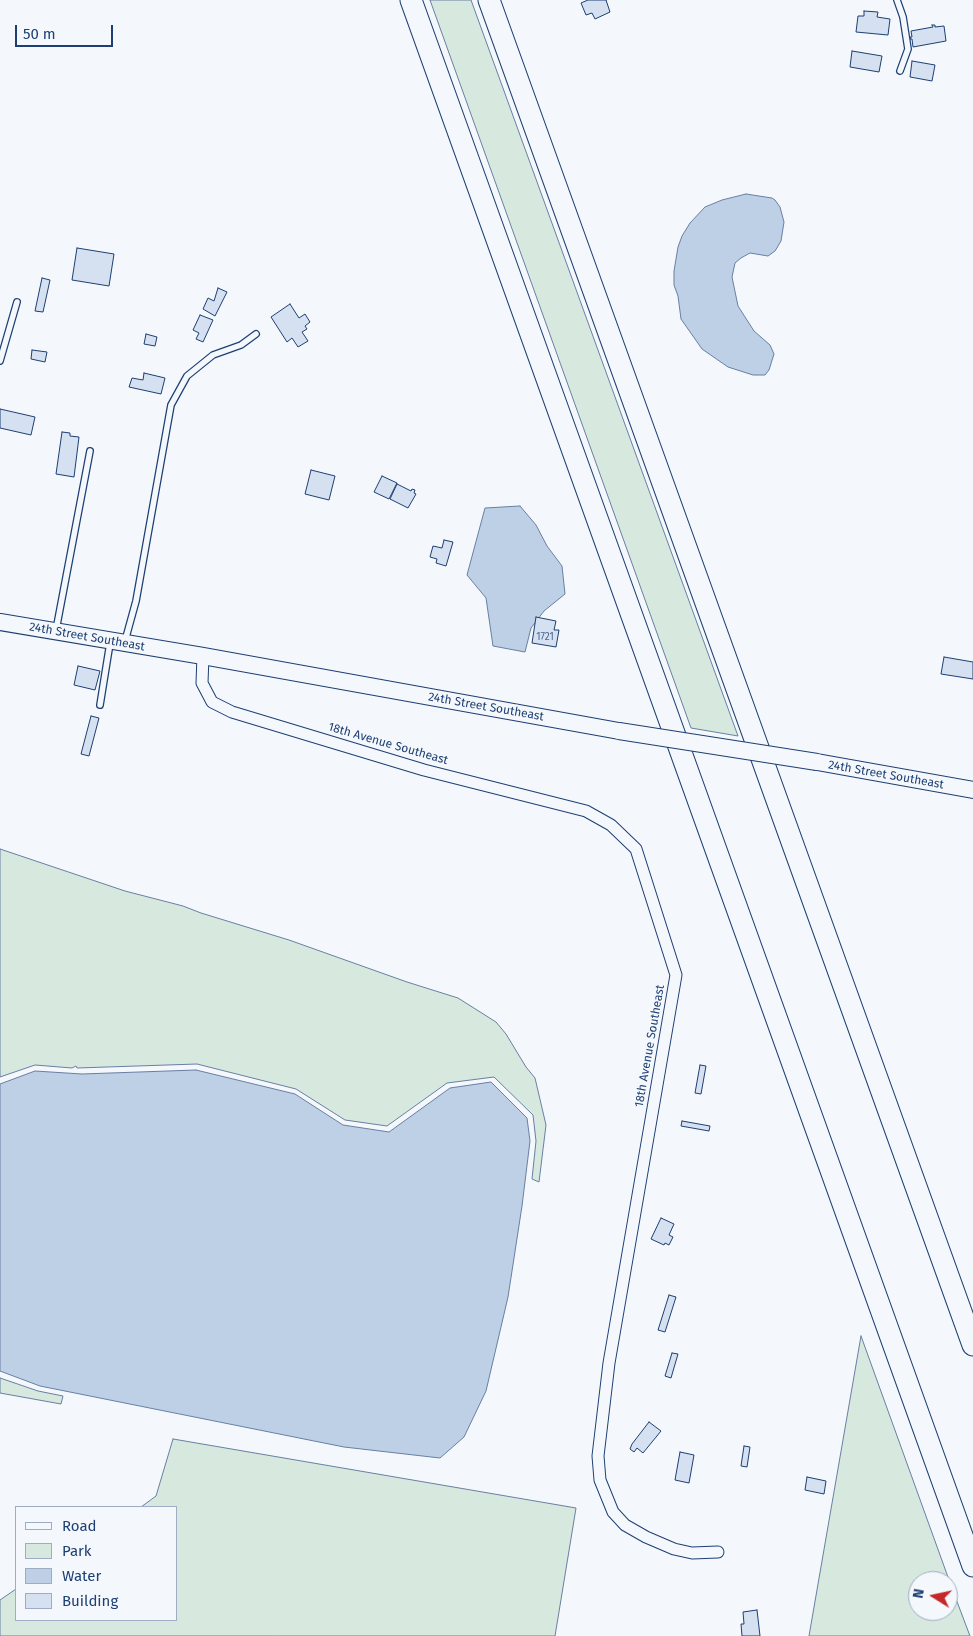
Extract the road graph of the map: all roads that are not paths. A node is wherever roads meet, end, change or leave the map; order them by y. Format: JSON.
{"nodes":[{"id":1,"x":411,"y":0,"type":"edge"},
{"id":2,"x":489,"y":0,"type":"edge"},
{"id":3,"x":897,"y":0,"type":"edge"},
{"id":4,"x":900,"y":71,"type":"dead end"},
{"id":5,"x":17,"y":302,"type":"dead end"},
{"id":6,"x":256,"y":334,"type":"dead end"},
{"id":7,"x":0,"y":361,"type":"edge"},
{"id":8,"x":90,"y":451,"type":"dead end"},
{"id":9,"x":0,"y":622,"type":"edge"},
{"id":10,"x":56,"y":632,"type":"junction"},
{"id":11,"x":117,"y":642,"type":"junction"},
{"id":12,"x":203,"y":656,"type":"junction"},
{"id":13,"x":100,"y":705,"type":"dead end"},
{"id":14,"x":973,"y":790,"type":"edge"},
{"id":15,"x":973,"y":1345,"type":"edge"},
{"id":16,"x":718,"y":1552,"type":"dead end"},
{"id":17,"x":973,"y":1566,"type":"edge"}],
"edges":[{"from":1,"to":17,"type":"highway"},
{"from":2,"to":15,"type":"highway"},
{"from":3,"to":4,"type":"lane"},
{"from":5,"to":7,"type":"lane"},
{"from":6,"to":11,"type":"lane"},
{"from":8,"to":10,"type":"lane"},
{"from":9,"to":10,"type":"street","name":"24th Street Southeast"},
{"from":10,"to":11,"type":"street","name":"24th Street Southeast"},
{"from":11,"to":12,"type":"street","name":"24th Street Southeast"},
{"from":11,"to":13,"type":"lane"},
{"from":12,"to":14,"type":"street","name":"24th Street Southeast","bridge":true},
{"from":12,"to":16,"type":"street","name":"18th Avenue Southeast"}]}
